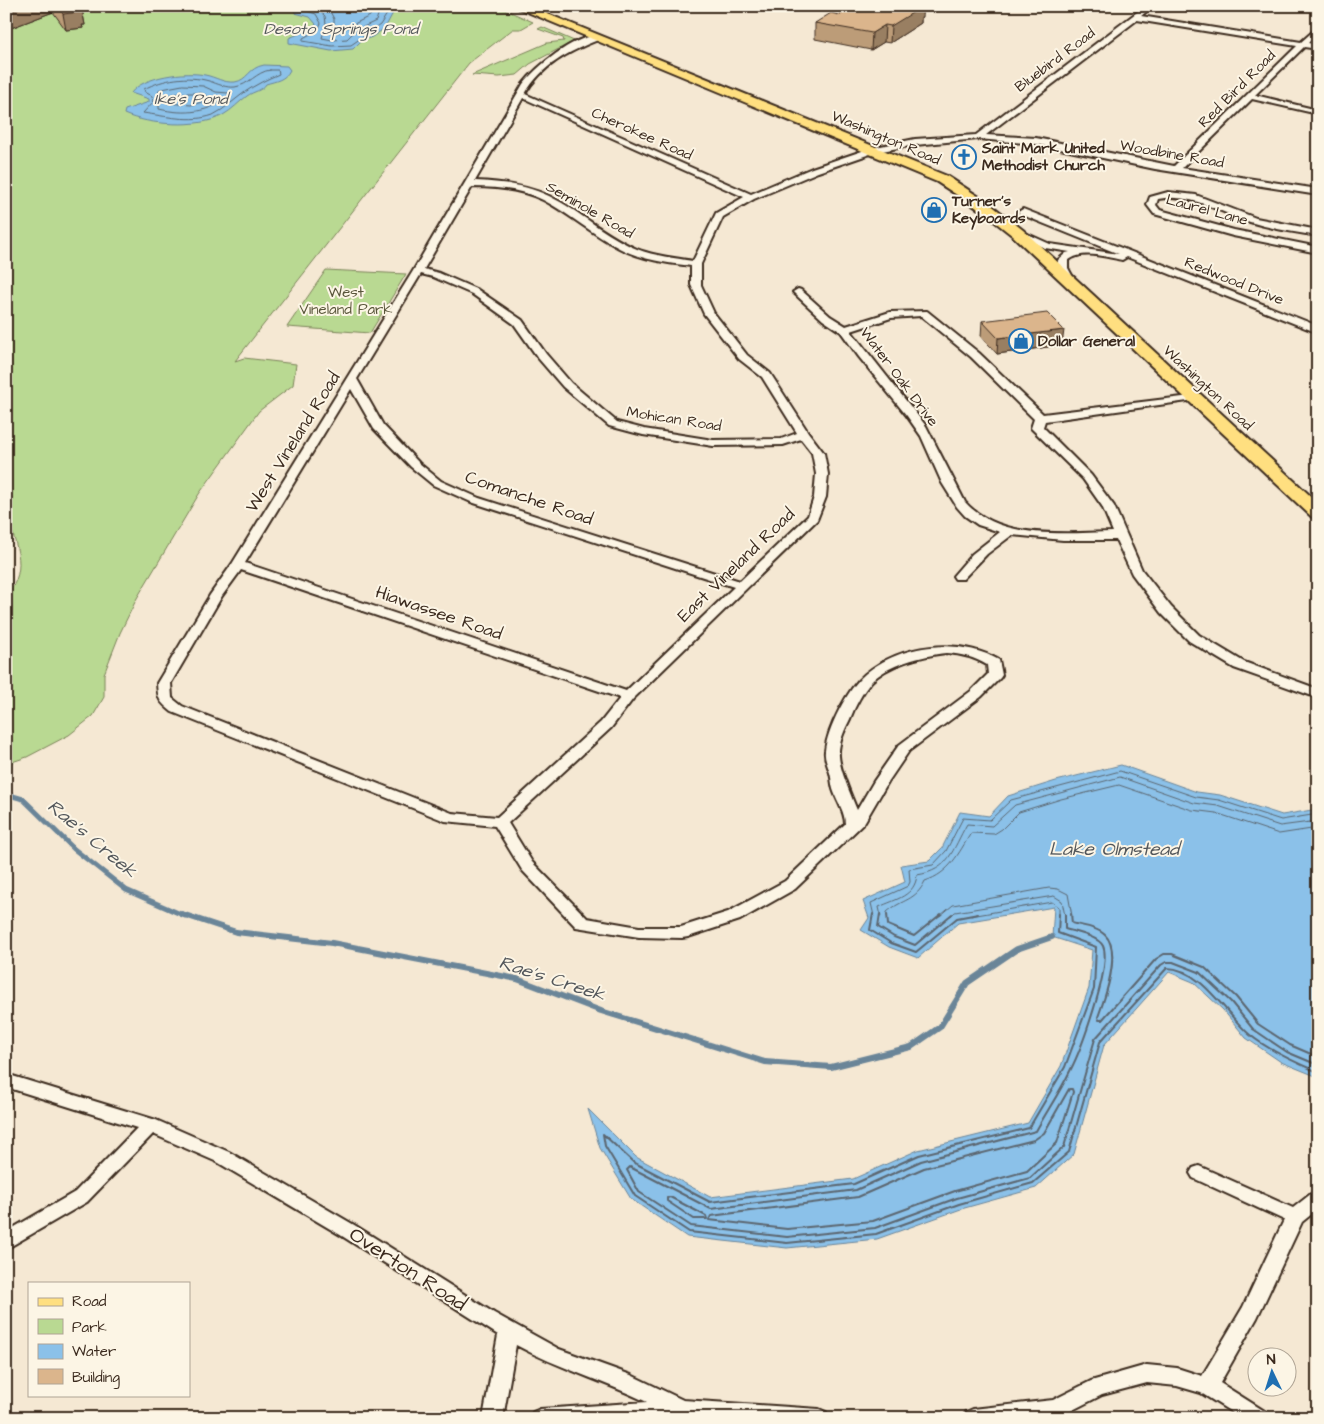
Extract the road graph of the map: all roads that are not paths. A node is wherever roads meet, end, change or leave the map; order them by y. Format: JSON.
{"nodes":[{"id":1,"x":518,"y":6,"type":"edge"},
{"id":2,"x":1150,"y":6,"type":"edge"},
{"id":3,"x":1134,"y":17,"type":"junction"},
{"id":4,"x":1318,"y":29,"type":"edge"},
{"id":5,"x":595,"y":38,"type":"junction"},
{"id":6,"x":1301,"y":44,"type":"junction"},
{"id":7,"x":1318,"y":47,"type":"edge"},
{"id":8,"x":522,"y":95,"type":"junction"},
{"id":9,"x":1249,"y":96,"type":"junction"},
{"id":10,"x":1318,"y":112,"type":"edge"},
{"id":11,"x":978,"y":137,"type":"junction"},
{"id":12,"x":874,"y":150,"type":"junction"},
{"id":13,"x":1176,"y":169,"type":"junction"},
{"id":14,"x":470,"y":184,"type":"junction"},
{"id":15,"x":1318,"y":192,"type":"edge"},
{"id":16,"x":751,"y":198,"type":"junction"},
{"id":17,"x":1023,"y":212,"type":"dead end"},
{"id":18,"x":1018,"y":233,"type":"junction"},
{"id":19,"x":1318,"y":233,"type":"edge"},
{"id":20,"x":1318,"y":250,"type":"edge"},
{"id":21,"x":1083,"y":253,"type":"junction"},
{"id":22,"x":1140,"y":259,"type":"junction"},
{"id":23,"x":696,"y":264,"type":"junction"},
{"id":24,"x":418,"y":271,"type":"junction"},
{"id":25,"x":1072,"y":284,"type":"junction"},
{"id":26,"x":798,"y":292,"type":"dead end"},
{"id":27,"x":845,"y":330,"type":"junction"},
{"id":28,"x":1318,"y":330,"type":"edge"},
{"id":29,"x":352,"y":380,"type":"junction"},
{"id":30,"x":1195,"y":397,"type":"junction"},
{"id":31,"x":1040,"y":418,"type":"junction"},
{"id":32,"x":804,"y":434,"type":"junction"},
{"id":33,"x":1318,"y":513,"type":"edge"},
{"id":34,"x":1010,"y":531,"type":"junction"},
{"id":35,"x":1121,"y":536,"type":"junction"},
{"id":36,"x":238,"y":565,"type":"junction"},
{"id":37,"x":960,"y":576,"type":"dead end"},
{"id":38,"x":741,"y":585,"type":"junction"},
{"id":39,"x":1318,"y":694,"type":"edge"},
{"id":40,"x":628,"y":696,"type":"junction"},
{"id":41,"x":500,"y":822,"type":"junction"},
{"id":42,"x":854,"y":826,"type":"junction"},
{"id":43,"x":6,"y":1080,"type":"edge"},
{"id":44,"x":150,"y":1126,"type":"junction"},
{"id":45,"x":1199,"y":1173,"type":"dead end"},
{"id":46,"x":1318,"y":1198,"type":"edge"},
{"id":47,"x":1295,"y":1216,"type":"junction"},
{"id":48,"x":6,"y":1241,"type":"edge"},
{"id":49,"x":509,"y":1331,"type":"junction"},
{"id":50,"x":1207,"y":1386,"type":"junction"},
{"id":51,"x":680,"y":1409,"type":"junction"},
{"id":52,"x":493,"y":1418,"type":"edge"},
{"id":53,"x":540,"y":1418,"type":"edge"},
{"id":54,"x":819,"y":1418,"type":"edge"},
{"id":55,"x":974,"y":1418,"type":"edge"},
{"id":56,"x":1259,"y":1418,"type":"edge"}],
"edges":[{"from":1,"to":5,"type":"main road","name":"Washington Road"},
{"from":2,"to":3,"type":"street","name":"Bluebird Road"},
{"from":3,"to":6,"type":"street"},
{"from":3,"to":11,"type":"street","name":"Bluebird Road"},
{"from":4,"to":6,"type":"street","name":"Red Bird Road"},
{"from":5,"to":8,"type":"street","name":"West Vineland Road"},
{"from":5,"to":12,"type":"main road","name":"Washington Road"},
{"from":6,"to":7,"type":"street"},
{"from":6,"to":9,"type":"street","name":"Red Bird Road"},
{"from":8,"to":14,"type":"street","name":"West Vineland Road"},
{"from":8,"to":16,"type":"street","name":"Cherokee Road"},
{"from":9,"to":10,"type":"street"},
{"from":9,"to":13,"type":"street","name":"Red Bird Road"},
{"from":11,"to":12,"type":"street","name":"Woodbine Road"},
{"from":11,"to":13,"type":"street","name":"Woodbine Road"},
{"from":12,"to":16,"type":"street","name":"East Vineland Road"},
{"from":12,"to":18,"type":"main road","name":"Washington Road"},
{"from":13,"to":15,"type":"street","name":"Woodbine Road"},
{"from":14,"to":23,"type":"street","name":"Seminole Road"},
{"from":14,"to":24,"type":"street","name":"West Vineland Road"},
{"from":16,"to":23,"type":"street","name":"East Vineland Road"},
{"from":17,"to":22,"type":"street","name":"Redwood Drive"},
{"from":18,"to":21,"type":"street","name":"Redwood Drive"},
{"from":18,"to":25,"type":"main road","name":"Washington Road"},
{"from":19,"to":20,"type":"street","name":"Laurel Lane"},
{"from":21,"to":22,"type":"street","name":"Redwood Drive"},
{"from":21,"to":25,"type":"street"},
{"from":22,"to":28,"type":"street","name":"Redwood Drive"},
{"from":23,"to":32,"type":"street","name":"East Vineland Road"},
{"from":24,"to":29,"type":"street","name":"West Vineland Road"},
{"from":24,"to":32,"type":"street","name":"Mohican Road"},
{"from":25,"to":30,"type":"main road","name":"Washington Road"},
{"from":26,"to":27,"type":"street"},
{"from":27,"to":31,"type":"street","name":"Water Oak Drive"},
{"from":27,"to":34,"type":"street","name":"Water Oak Drive"},
{"from":29,"to":36,"type":"street","name":"West Vineland Road"},
{"from":29,"to":38,"type":"street","name":"Comanche Road"},
{"from":30,"to":31,"type":"street"},
{"from":30,"to":33,"type":"main road","name":"Washington Road"},
{"from":31,"to":35,"type":"street"},
{"from":32,"to":38,"type":"street","name":"East Vineland Road"},
{"from":34,"to":35,"type":"street","name":"Water Oak Drive"},
{"from":34,"to":37,"type":"street"},
{"from":35,"to":39,"type":"street"},
{"from":36,"to":40,"type":"street","name":"Hiawassee Road"},
{"from":36,"to":41,"type":"street","name":"West Vineland Road"},
{"from":38,"to":40,"type":"street","name":"East Vineland Road"},
{"from":40,"to":41,"type":"street","name":"East Vineland Road"},
{"from":41,"to":42,"type":"street"},
{"from":42,"to":42,"type":"street"},
{"from":43,"to":44,"type":"street","name":"Overton Road"},
{"from":44,"to":48,"type":"street"},
{"from":44,"to":49,"type":"street","name":"Overton Road"},
{"from":45,"to":47,"type":"street"},
{"from":46,"to":47,"type":"street"},
{"from":47,"to":50,"type":"street"},
{"from":49,"to":51,"type":"street","name":"Overton Road"},
{"from":49,"to":52,"type":"street"},
{"from":50,"to":55,"type":"street"},
{"from":50,"to":56,"type":"street"},
{"from":51,"to":53,"type":"street"},
{"from":51,"to":54,"type":"street","name":"Overton Road"}]}
